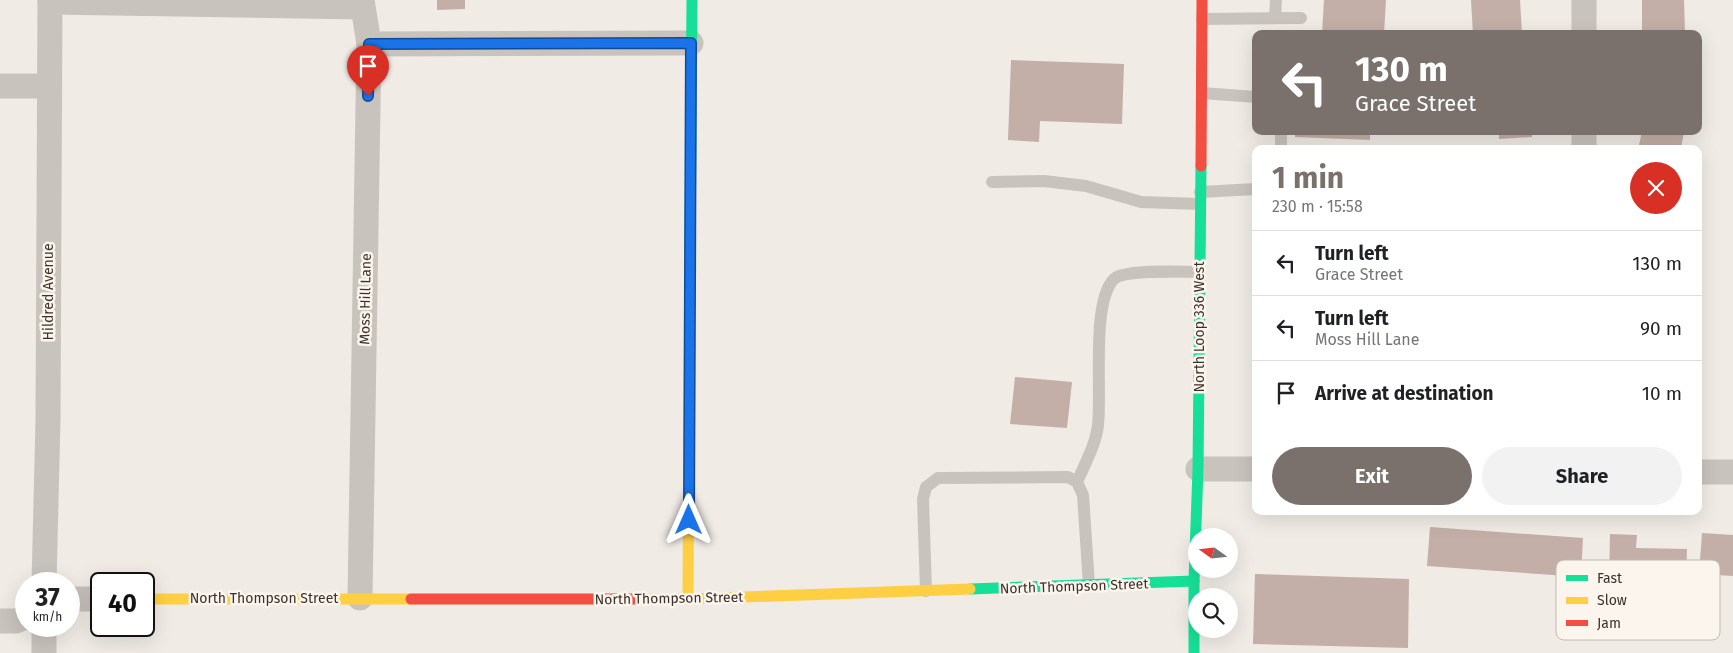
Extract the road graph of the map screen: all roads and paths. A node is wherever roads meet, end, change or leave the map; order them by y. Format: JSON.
{"nodes":[{"id":1,"x":692,"y":0,"type":"edge"},
{"id":2,"x":1202,"y":0,"type":"edge"},
{"id":3,"x":1276,"y":0,"type":"edge"},
{"id":4,"x":1584,"y":0,"type":"edge"},
{"id":5,"x":50,"y":1,"type":"edge"},
{"id":6,"x":362,"y":4,"type":"edge"},
{"id":7,"x":1275,"y":18,"type":"junction"},
{"id":8,"x":1301,"y":18,"type":"dead end"},
{"id":9,"x":1202,"y":19,"type":"junction"},
{"id":10,"x":1584,"y":30,"type":"edge"},
{"id":11,"x":691,"y":43,"type":"junction"},
{"id":12,"x":369,"y":44,"type":"junction"},
{"id":13,"x":0,"y":86,"type":"edge"},
{"id":14,"x":48,"y":86,"type":"junction"},
{"id":15,"x":1202,"y":93,"type":"junction"},
{"id":16,"x":1252,"y":97,"type":"edge"},
{"id":17,"x":992,"y":182,"type":"dead end"},
{"id":18,"x":1252,"y":190,"type":"edge"},
{"id":19,"x":1200,"y":198,"type":"junction"},
{"id":20,"x":1200,"y":272,"type":"junction"},
{"id":21,"x":1198,"y":469,"type":"junction"},
{"id":22,"x":1252,"y":470,"type":"edge"},
{"id":23,"x":1702,"y":472,"type":"edge"},
{"id":24,"x":1733,"y":472,"type":"edge"},
{"id":25,"x":1077,"y":482,"type":"junction"},
{"id":26,"x":44,"y":572,"type":"edge"},
{"id":27,"x":1194,"y":581,"type":"junction"},
{"id":28,"x":1089,"y":585,"type":"junction"},
{"id":29,"x":926,"y":591,"type":"junction"},
{"id":30,"x":360,"y":598,"type":"junction"},
{"id":31,"x":155,"y":599,"type":"edge"},
{"id":32,"x":688,"y":600,"type":"junction"},
{"id":33,"x":0,"y":621,"type":"edge"},
{"id":34,"x":15,"y":621,"type":"edge"},
{"id":35,"x":44,"y":637,"type":"edge"},
{"id":36,"x":44,"y":653,"type":"edge"},
{"id":37,"x":1194,"y":653,"type":"edge"}],
"edges":[{"from":1,"to":11,"type":"street"},
{"from":2,"to":9,"type":"street","name":"North Loop 336 West"},
{"from":3,"to":7,"type":"lane"},
{"from":4,"to":10,"type":"street"},
{"from":5,"to":6,"type":"street"},
{"from":5,"to":14,"type":"street","name":"Hildred Avenue"},
{"from":6,"to":12,"type":"street","name":"Moss Hill Lane"},
{"from":7,"to":8,"type":"lane"},
{"from":7,"to":9,"type":"lane"},
{"from":9,"to":15,"type":"street","name":"North Loop 336 West"},
{"from":11,"to":12,"type":"street"},
{"from":11,"to":32,"type":"street"},
{"from":12,"to":30,"type":"street","name":"Moss Hill Lane"},
{"from":13,"to":14,"type":"street"},
{"from":14,"to":26,"type":"street","name":"Hildred Avenue"},
{"from":15,"to":16,"type":"lane"},
{"from":15,"to":19,"type":"street","name":"North Loop 336 West"},
{"from":17,"to":19,"type":"lane"},
{"from":18,"to":19,"type":"lane"},
{"from":19,"to":20,"type":"street","name":"North Loop 336 West"},
{"from":20,"to":21,"type":"street","name":"North Loop 336 West"},
{"from":20,"to":25,"type":"lane"},
{"from":21,"to":22,"type":"street"},
{"from":21,"to":27,"type":"street","name":"North Loop 336 West"},
{"from":23,"to":24,"type":"street"},
{"from":25,"to":28,"type":"lane"},
{"from":25,"to":29,"type":"lane"},
{"from":27,"to":28,"type":"street","name":"North Thompson Street"},
{"from":27,"to":37,"type":"street","name":"North Loop 336 West"},
{"from":28,"to":29,"type":"street","name":"North Thompson Street"},
{"from":29,"to":32,"type":"street","name":"North Thompson Street"},
{"from":30,"to":31,"type":"street","name":"North Thompson Street"},
{"from":30,"to":32,"type":"street","name":"North Thompson Street"},
{"from":33,"to":34,"type":"street"},
{"from":35,"to":36,"type":"street"}]}
